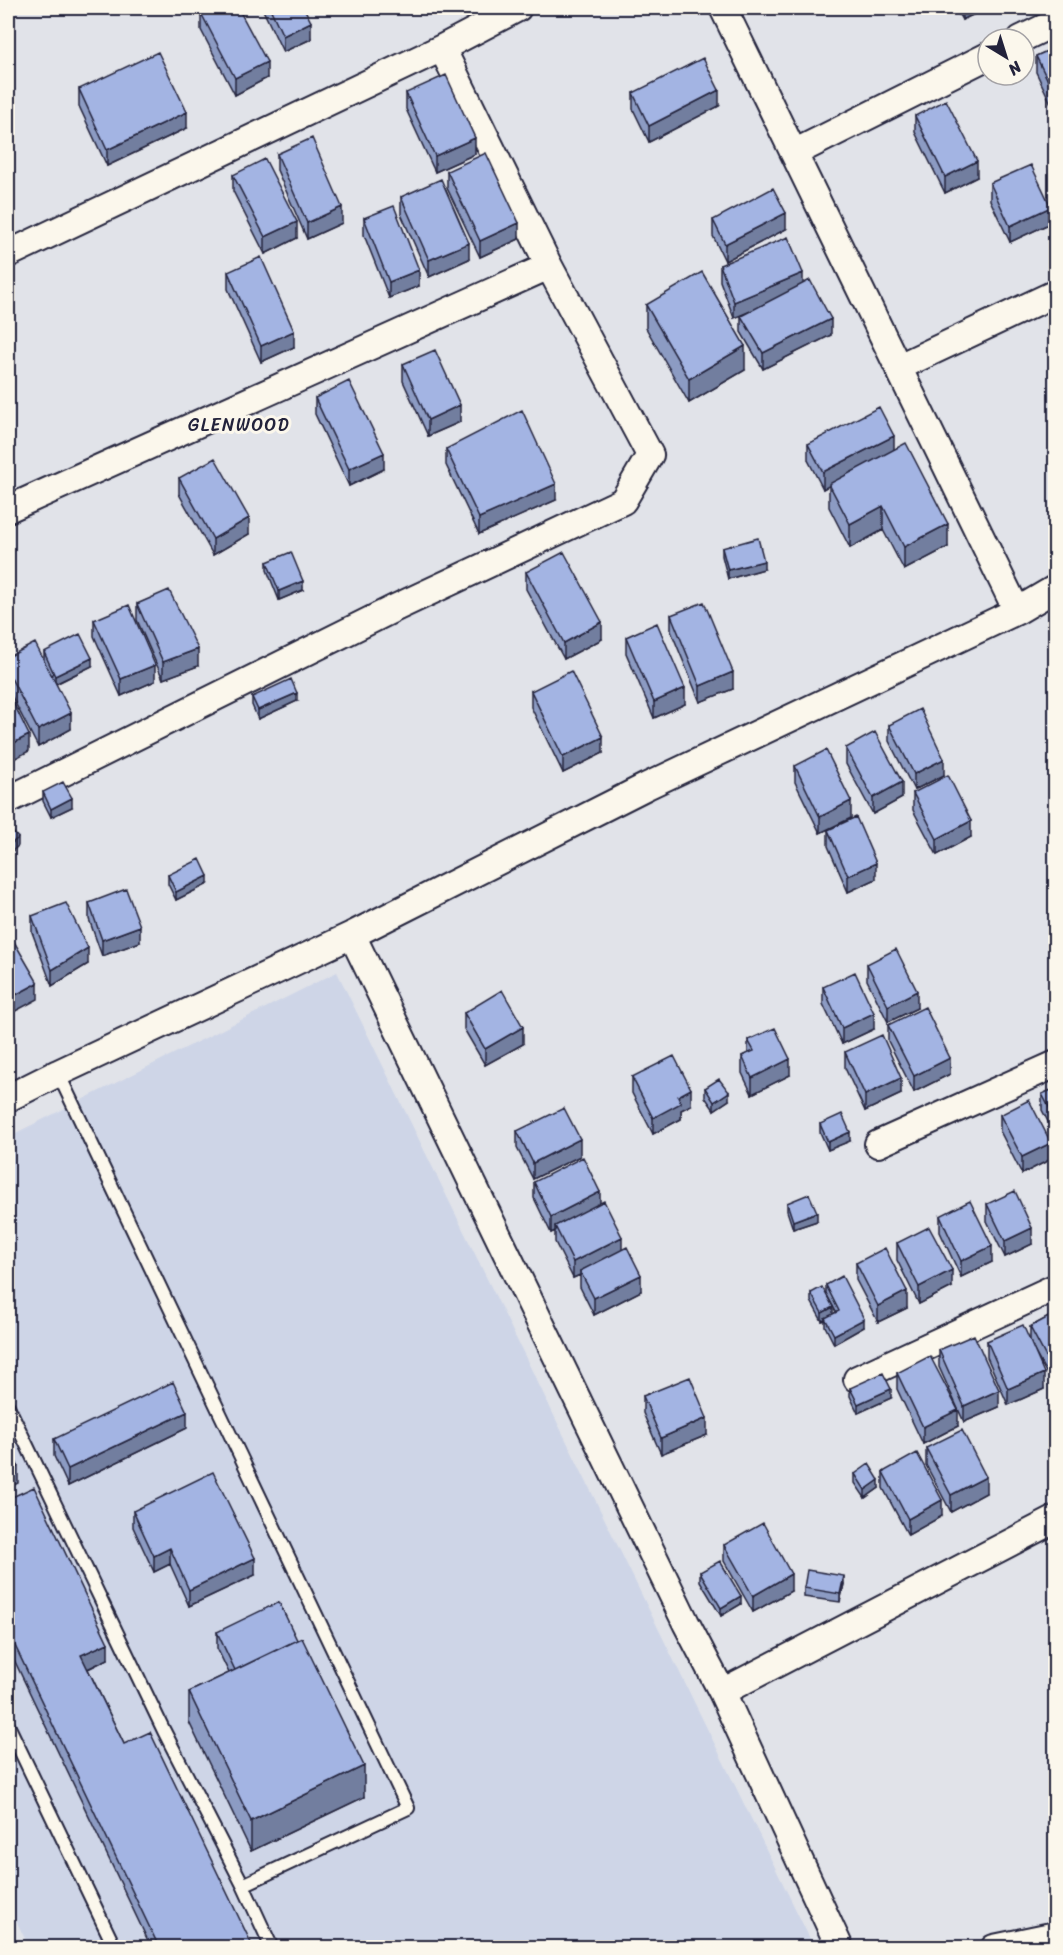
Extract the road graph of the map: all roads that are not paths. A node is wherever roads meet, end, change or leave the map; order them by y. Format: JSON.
{"nodes":[{"id":1,"x":518,"y":8,"type":"edge"},
{"id":2,"x":723,"y":8,"type":"edge"},
{"id":3,"x":1056,"y":22,"type":"edge"},
{"id":4,"x":1036,"y":32,"type":"edge"},
{"id":5,"x":441,"y":48,"type":"junction"},
{"id":6,"x":976,"y":62,"type":"edge"},
{"id":7,"x":794,"y":153,"type":"junction"},
{"id":8,"x":8,"y":254,"type":"edge"},
{"id":9,"x":549,"y":266,"type":"junction"},
{"id":10,"x":1056,"y":293,"type":"edge"},
{"id":11,"x":899,"y":367,"type":"junction"},
{"id":12,"x":8,"y":509,"type":"edge"},
{"id":13,"x":1056,"y":588,"type":"edge"},
{"id":14,"x":1017,"y":611,"type":"junction"},
{"id":15,"x":8,"y":800,"type":"edge"},
{"id":16,"x":352,"y":935,"type":"junction"},
{"id":17,"x":1056,"y":1064,"type":"edge"},
{"id":18,"x":58,"y":1073,"type":"junction"},
{"id":19,"x":8,"y":1098,"type":"edge"},
{"id":20,"x":878,"y":1144,"type":"dead end"},
{"id":21,"x":1056,"y":1287,"type":"edge"},
{"id":22,"x":857,"y":1379,"type":"dead end"},
{"id":23,"x":8,"y":1406,"type":"edge"},
{"id":24,"x":1056,"y":1519,"type":"edge"},
{"id":25,"x":722,"y":1692,"type":"junction"},
{"id":26,"x":8,"y":1725,"type":"edge"},
{"id":27,"x":243,"y":1885,"type":"junction"},
{"id":28,"x":1056,"y":1935,"type":"edge"},
{"id":29,"x":116,"y":1947,"type":"edge"},
{"id":30,"x":272,"y":1947,"type":"edge"},
{"id":31,"x":840,"y":1947,"type":"edge"},
{"id":32,"x":994,"y":1947,"type":"edge"}],
"edges":[{"from":1,"to":5,"type":"street"},
{"from":2,"to":7,"type":"street"},
{"from":3,"to":4,"type":"street"},
{"from":5,"to":8,"type":"street"},
{"from":5,"to":9,"type":"street"},
{"from":6,"to":7,"type":"street"},
{"from":7,"to":11,"type":"street"},
{"from":9,"to":12,"type":"street"},
{"from":9,"to":15,"type":"street"},
{"from":10,"to":11,"type":"street"},
{"from":11,"to":14,"type":"street"},
{"from":13,"to":14,"type":"street"},
{"from":14,"to":16,"type":"street"},
{"from":16,"to":18,"type":"street"},
{"from":16,"to":25,"type":"street"},
{"from":17,"to":20,"type":"street"},
{"from":18,"to":19,"type":"street"},
{"from":18,"to":27,"type":"lane"},
{"from":21,"to":22,"type":"street"},
{"from":23,"to":27,"type":"lane"},
{"from":24,"to":25,"type":"street"},
{"from":25,"to":31,"type":"street"},
{"from":26,"to":29,"type":"lane"},
{"from":27,"to":30,"type":"lane"},
{"from":28,"to":32,"type":"street"}]}
